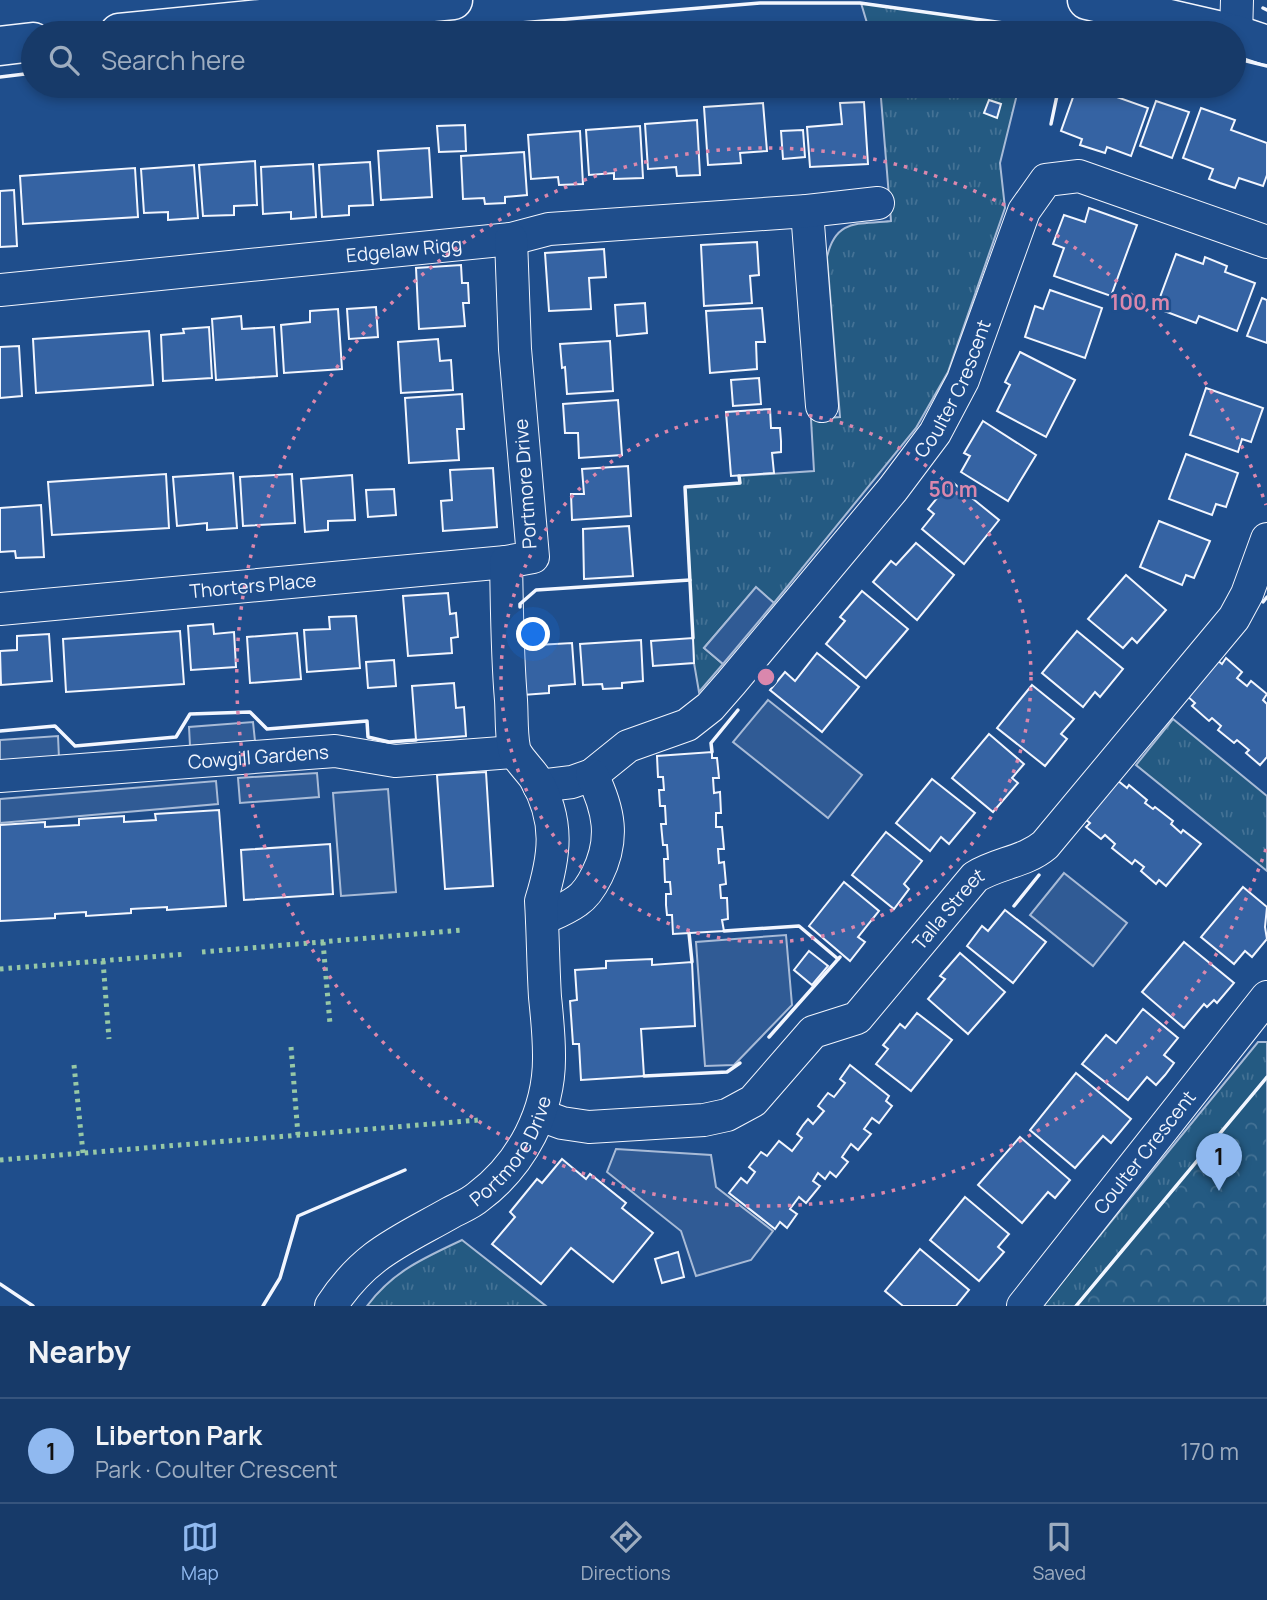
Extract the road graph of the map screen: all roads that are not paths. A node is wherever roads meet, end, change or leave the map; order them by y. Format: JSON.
{"nodes":[{"id":1,"x":453,"y":0,"type":"edge"},
{"id":2,"x":1087,"y":0,"type":"edge"},
{"id":3,"x":240,"y":21,"type":"edge"},
{"id":4,"x":1199,"y":21,"type":"edge"},
{"id":5,"x":21,"y":43,"type":"edge"},
{"id":6,"x":0,"y":46,"type":"edge"},
{"id":7,"x":878,"y":203,"type":"dead end"},
{"id":8,"x":807,"y":211,"type":"junction"},
{"id":9,"x":512,"y":239,"type":"junction"},
{"id":10,"x":1267,"y":243,"type":"edge"},
{"id":11,"x":0,"y":290,"type":"edge"},
{"id":12,"x":822,"y":406,"type":"dead end"},
{"id":13,"x":1267,"y":539,"type":"edge"},
{"id":14,"x":506,"y":562,"type":"junction"},
{"id":15,"x":0,"y":609,"type":"edge"},
{"id":16,"x":514,"y":752,"type":"junction"},
{"id":17,"x":592,"y":775,"type":"junction"},
{"id":18,"x":0,"y":776,"type":"edge"},
{"id":19,"x":539,"y":786,"type":"junction"},
{"id":20,"x":542,"y":919,"type":"junction"},
{"id":21,"x":1267,"y":997,"type":"edge"},
{"id":22,"x":540,"y":1115,"type":"junction"},
{"id":23,"x":331,"y":1306,"type":"edge"},
{"id":24,"x":1023,"y":1306,"type":"edge"}],
"edges":[{"from":1,"to":3,"type":"street"},
{"from":2,"to":4,"type":"street"},
{"from":5,"to":6,"type":"street"},
{"from":7,"to":8,"type":"street","name":"Edgelaw Rigg"},
{"from":8,"to":9,"type":"street","name":"Edgelaw Rigg"},
{"from":8,"to":12,"type":"street"},
{"from":9,"to":11,"type":"street","name":"Edgelaw Rigg"},
{"from":9,"to":14,"type":"street","name":"Portmore Drive"},
{"from":10,"to":17,"type":"street","name":"Coulter Crescent"},
{"from":13,"to":22,"type":"street","name":"Talla Street"},
{"from":14,"to":15,"type":"street","name":"Thorters Place"},
{"from":14,"to":16,"type":"street","name":"Portmore Drive"},
{"from":16,"to":18,"type":"street","name":"Cowgill Gardens"},
{"from":16,"to":19,"type":"street","name":"Portmore Drive"},
{"from":17,"to":19,"type":"street"},
{"from":17,"to":20,"type":"street"},
{"from":19,"to":20,"type":"street","name":"Portmore Drive"},
{"from":20,"to":22,"type":"street","name":"Portmore Drive"},
{"from":21,"to":24,"type":"street","name":"Coulter Crescent"},
{"from":22,"to":23,"type":"street","name":"Portmore Drive"}]}
